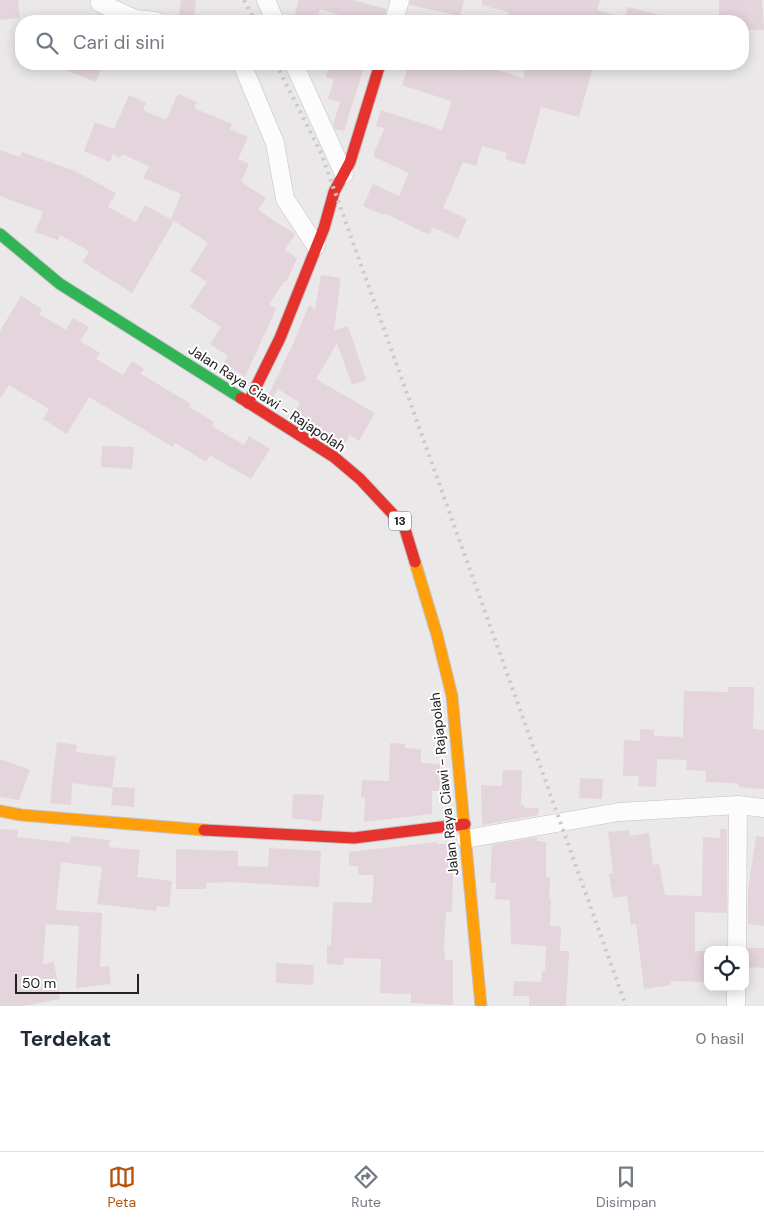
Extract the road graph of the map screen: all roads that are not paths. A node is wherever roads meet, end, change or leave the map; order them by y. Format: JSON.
{"nodes":[{"id":1,"x":266,"y":0,"type":"edge"},
{"id":2,"x":400,"y":0,"type":"edge"},
{"id":3,"x":100,"y":4,"type":"dead end"},
{"id":4,"x":126,"y":15,"type":"edge"},
{"id":5,"x":272,"y":15,"type":"edge"},
{"id":6,"x":396,"y":15,"type":"edge"},
{"id":7,"x":245,"y":70,"type":"edge"},
{"id":8,"x":297,"y":70,"type":"edge"},
{"id":9,"x":378,"y":70,"type":"edge"},
{"id":10,"x":344,"y":174,"type":"junction"},
{"id":11,"x":0,"y":234,"type":"edge"},
{"id":12,"x":316,"y":246,"type":"junction"},
{"id":13,"x":248,"y":403,"type":"junction"},
{"id":14,"x":738,"y":805,"type":"junction"},
{"id":15,"x":764,"y":808,"type":"edge"},
{"id":16,"x":0,"y":811,"type":"edge"},
{"id":17,"x":466,"y":831,"type":"junction"},
{"id":18,"x":737,"y":946,"type":"edge"},
{"id":19,"x":736,"y":991,"type":"edge"},
{"id":20,"x":481,"y":1006,"type":"edge"},
{"id":21,"x":736,"y":1006,"type":"edge"}],
"edges":[{"from":1,"to":5,"type":"street"},
{"from":2,"to":6,"type":"street"},
{"from":3,"to":4,"type":"street"},
{"from":7,"to":12,"type":"street"},
{"from":8,"to":10,"type":"street"},
{"from":9,"to":10,"type":"main road"},
{"from":10,"to":12,"type":"main road"},
{"from":11,"to":13,"type":"main road","name":"Jalan Raya Ciawi - Rajapolah","number":"13"},
{"from":12,"to":13,"type":"main road"},
{"from":13,"to":17,"type":"main road","name":"Jalan Raya Ciawi - Rajapolah","number":"13"},
{"from":14,"to":15,"type":"street"},
{"from":14,"to":17,"type":"street"},
{"from":14,"to":18,"type":"street"},
{"from":16,"to":17,"type":"main road"},
{"from":17,"to":20,"type":"main road","name":"Jalan Raya Ciawi - Rajapolah","number":"13"},
{"from":19,"to":21,"type":"street"}]}
